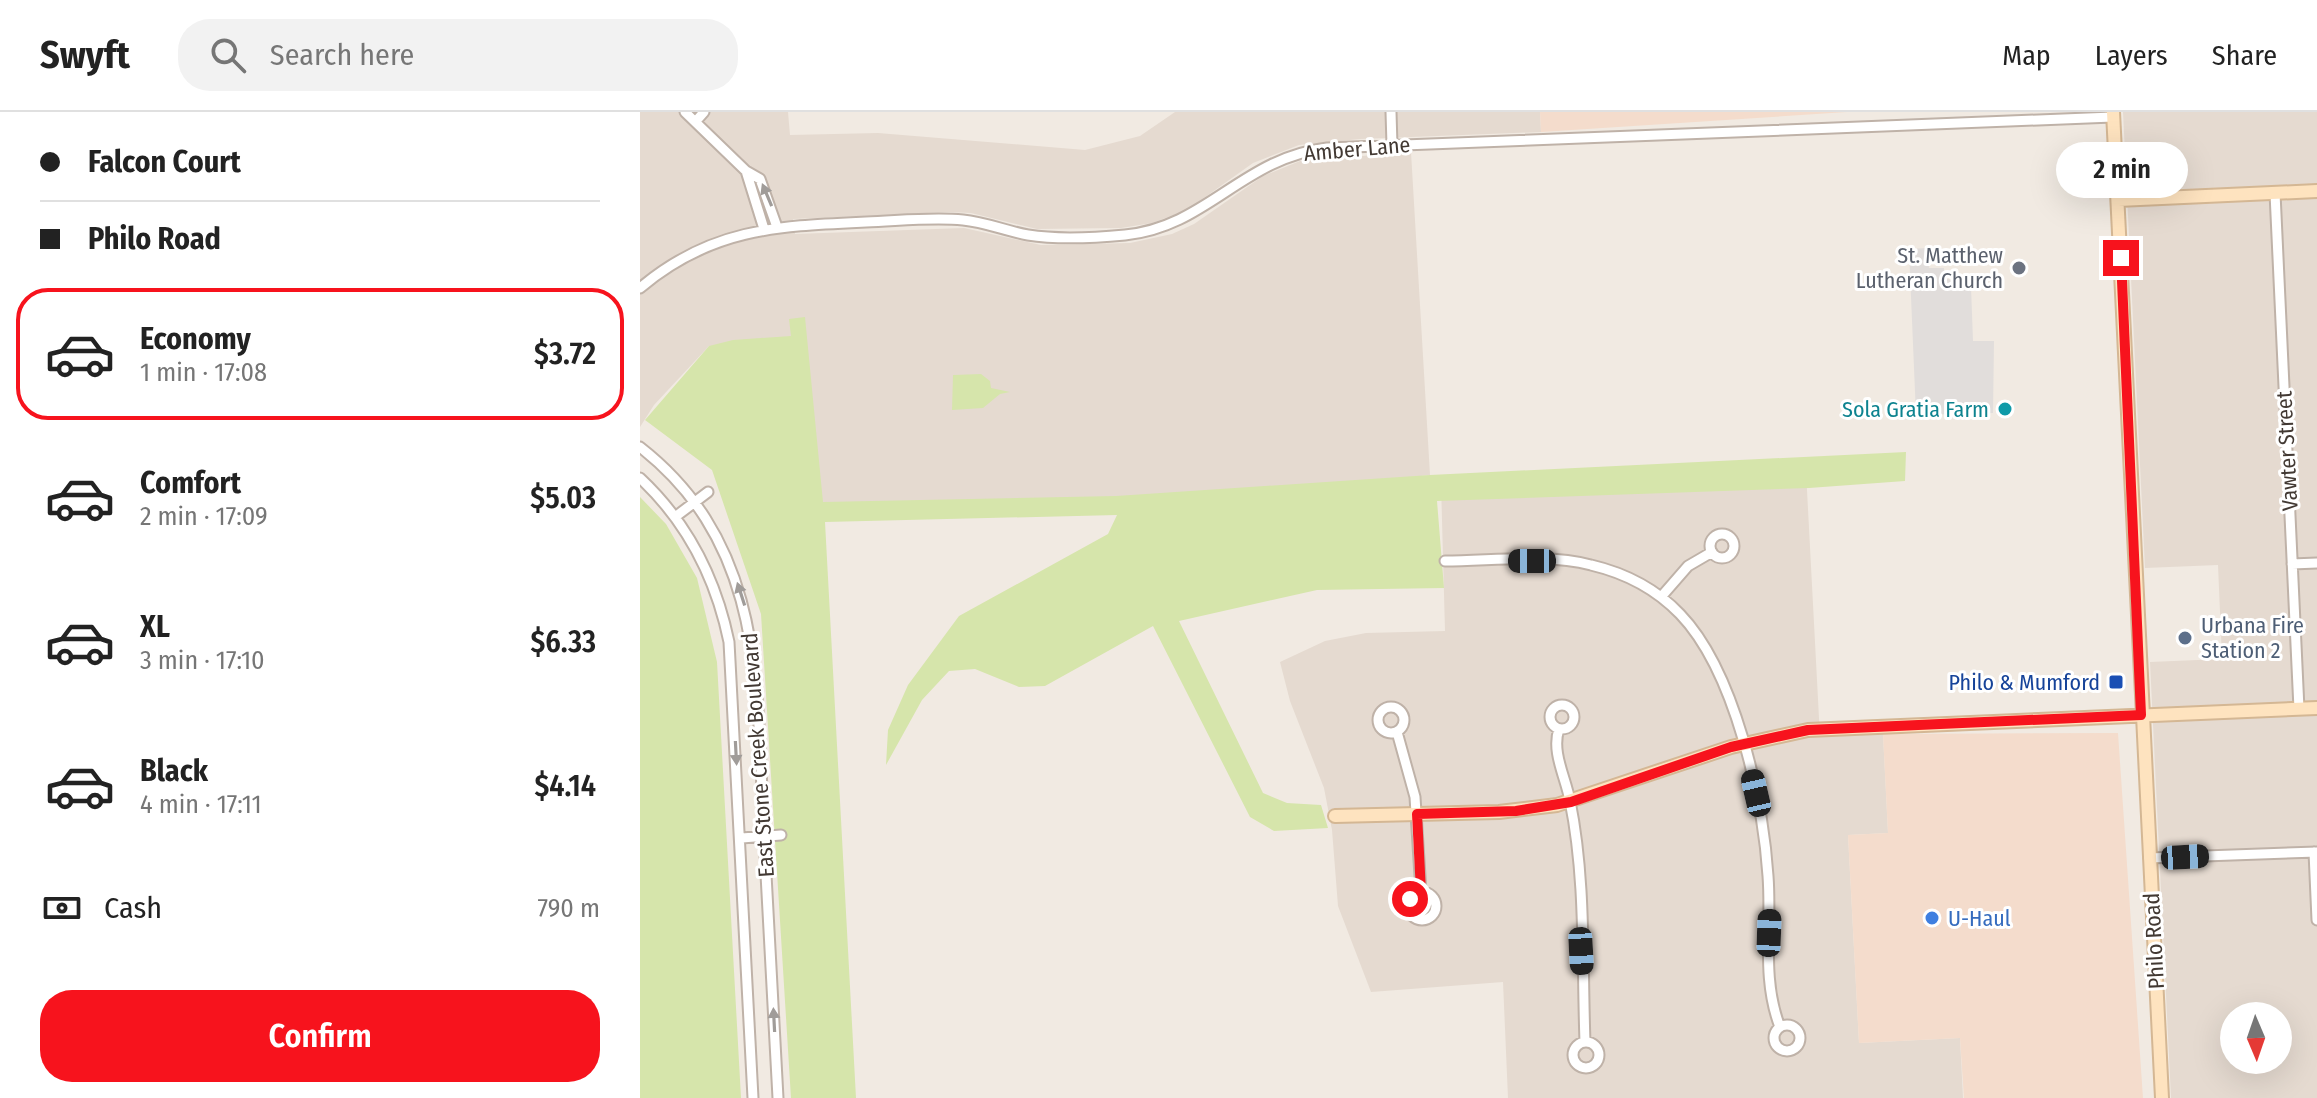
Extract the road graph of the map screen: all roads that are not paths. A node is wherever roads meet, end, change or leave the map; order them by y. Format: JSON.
{"nodes":[{"id":1,"x":685,"y":112,"type":"edge"},
{"id":2,"x":704,"y":112,"type":"edge"},
{"id":3,"x":1391,"y":112,"type":"edge"},
{"id":4,"x":2113,"y":115,"type":"edge"},
{"id":5,"x":696,"y":121,"type":"junction"},
{"id":6,"x":1392,"y":145,"type":"junction"},
{"id":7,"x":746,"y":171,"type":"junction"},
{"id":8,"x":2317,"y":191,"type":"edge"},
{"id":9,"x":2275,"y":193,"type":"junction"},
{"id":10,"x":2118,"y":200,"type":"junction"},
{"id":11,"x":777,"y":227,"type":"junction"},
{"id":12,"x":764,"y":229,"type":"junction"},
{"id":13,"x":640,"y":288,"type":"edge"},
{"id":14,"x":640,"y":447,"type":"edge"},
{"id":15,"x":640,"y":478,"type":"edge"},
{"id":16,"x":708,"y":492,"type":"dead end"},
{"id":17,"x":695,"y":502,"type":"junction"},
{"id":18,"x":675,"y":517,"type":"junction"},
{"id":19,"x":1712,"y":552,"type":"dead end"},
{"id":20,"x":1445,"y":561,"type":"dead end"},
{"id":21,"x":2317,"y":563,"type":"edge"},
{"id":22,"x":2292,"y":564,"type":"junction"},
{"id":23,"x":1661,"y":597,"type":"junction"},
{"id":24,"x":2317,"y":708,"type":"edge"},
{"id":25,"x":2299,"y":709,"type":"junction"},
{"id":26,"x":2141,"y":715,"type":"junction"},
{"id":27,"x":1559,"y":729,"type":"dead end"},
{"id":28,"x":1397,"y":732,"type":"dead end"},
{"id":29,"x":1744,"y":743,"type":"junction"},
{"id":30,"x":1571,"y":802,"type":"junction"},
{"id":31,"x":1417,"y":814,"type":"junction"},
{"id":32,"x":1335,"y":816,"type":"dead end"},
{"id":33,"x":781,"y":835,"type":"dead end"},
{"id":34,"x":764,"y":836,"type":"junction"},
{"id":35,"x":742,"y":838,"type":"junction"},
{"id":36,"x":2315,"y":852,"type":"edge"},
{"id":37,"x":2149,"y":858,"type":"junction"},
{"id":38,"x":1421,"y":892,"type":"dead end"},
{"id":39,"x":2317,"y":920,"type":"edge"},
{"id":40,"x":1780,"y":1027,"type":"dead end"},
{"id":41,"x":1585,"y":1042,"type":"dead end"},
{"id":42,"x":753,"y":1098,"type":"edge"},
{"id":43,"x":778,"y":1098,"type":"edge"},
{"id":44,"x":2162,"y":1098,"type":"edge"}],
"edges":[{"from":1,"to":5,"type":"street"},
{"from":2,"to":5,"type":"street"},
{"from":3,"to":6,"type":"street"},
{"from":4,"to":6,"type":"street","name":"Amber Lane"},
{"from":4,"to":10,"type":"street","name":"Philo Road"},
{"from":5,"to":7,"type":"street"},
{"from":6,"to":11,"type":"street","name":"Amber Lane"},
{"from":11,"to":7,"type":"street","one_way":true},
{"from":7,"to":12,"type":"street"},
{"from":8,"to":9,"type":"street"},
{"from":9,"to":10,"type":"street"},
{"from":9,"to":22,"type":"street","name":"Vawter Street"},
{"from":10,"to":26,"type":"street","name":"Philo Road"},
{"from":11,"to":12,"type":"street","name":"Amber Lane"},
{"from":12,"to":13,"type":"street","name":"Amber Lane"},
{"from":14,"to":17,"type":"street","name":"East Stone Creek Boulevard"},
{"from":15,"to":18,"type":"street","name":"East Stone Creek Boulevard"},
{"from":16,"to":17,"type":"street"},
{"from":17,"to":18,"type":"street"},
{"from":34,"to":17,"type":"street","name":"East Stone Creek Boulevard","one_way":true},
{"from":18,"to":35,"type":"street","name":"East Stone Creek Boulevard","one_way":true},
{"from":19,"to":23,"type":"street"},
{"from":20,"to":23,"type":"street"},
{"from":21,"to":22,"type":"street"},
{"from":22,"to":25,"type":"street","name":"Vawter Street"},
{"from":23,"to":29,"type":"street"},
{"from":24,"to":25,"type":"street"},
{"from":25,"to":26,"type":"street"},
{"from":26,"to":29,"type":"street"},
{"from":26,"to":37,"type":"street","name":"Philo Road"},
{"from":27,"to":30,"type":"street"},
{"from":28,"to":31,"type":"street"},
{"from":29,"to":30,"type":"street"},
{"from":29,"to":40,"type":"street"},
{"from":30,"to":31,"type":"street"},
{"from":30,"to":41,"type":"street"},
{"from":31,"to":32,"type":"street"},
{"from":31,"to":38,"type":"street"},
{"from":33,"to":34,"type":"street"},
{"from":34,"to":35,"type":"street"},
{"from":43,"to":34,"type":"street","name":"East Stone Creek Boulevard","one_way":true},
{"from":35,"to":42,"type":"street","name":"East Stone Creek Boulevard"},
{"from":36,"to":37,"type":"street"},
{"from":36,"to":39,"type":"street"},
{"from":37,"to":44,"type":"street","name":"Philo Road"}]}
